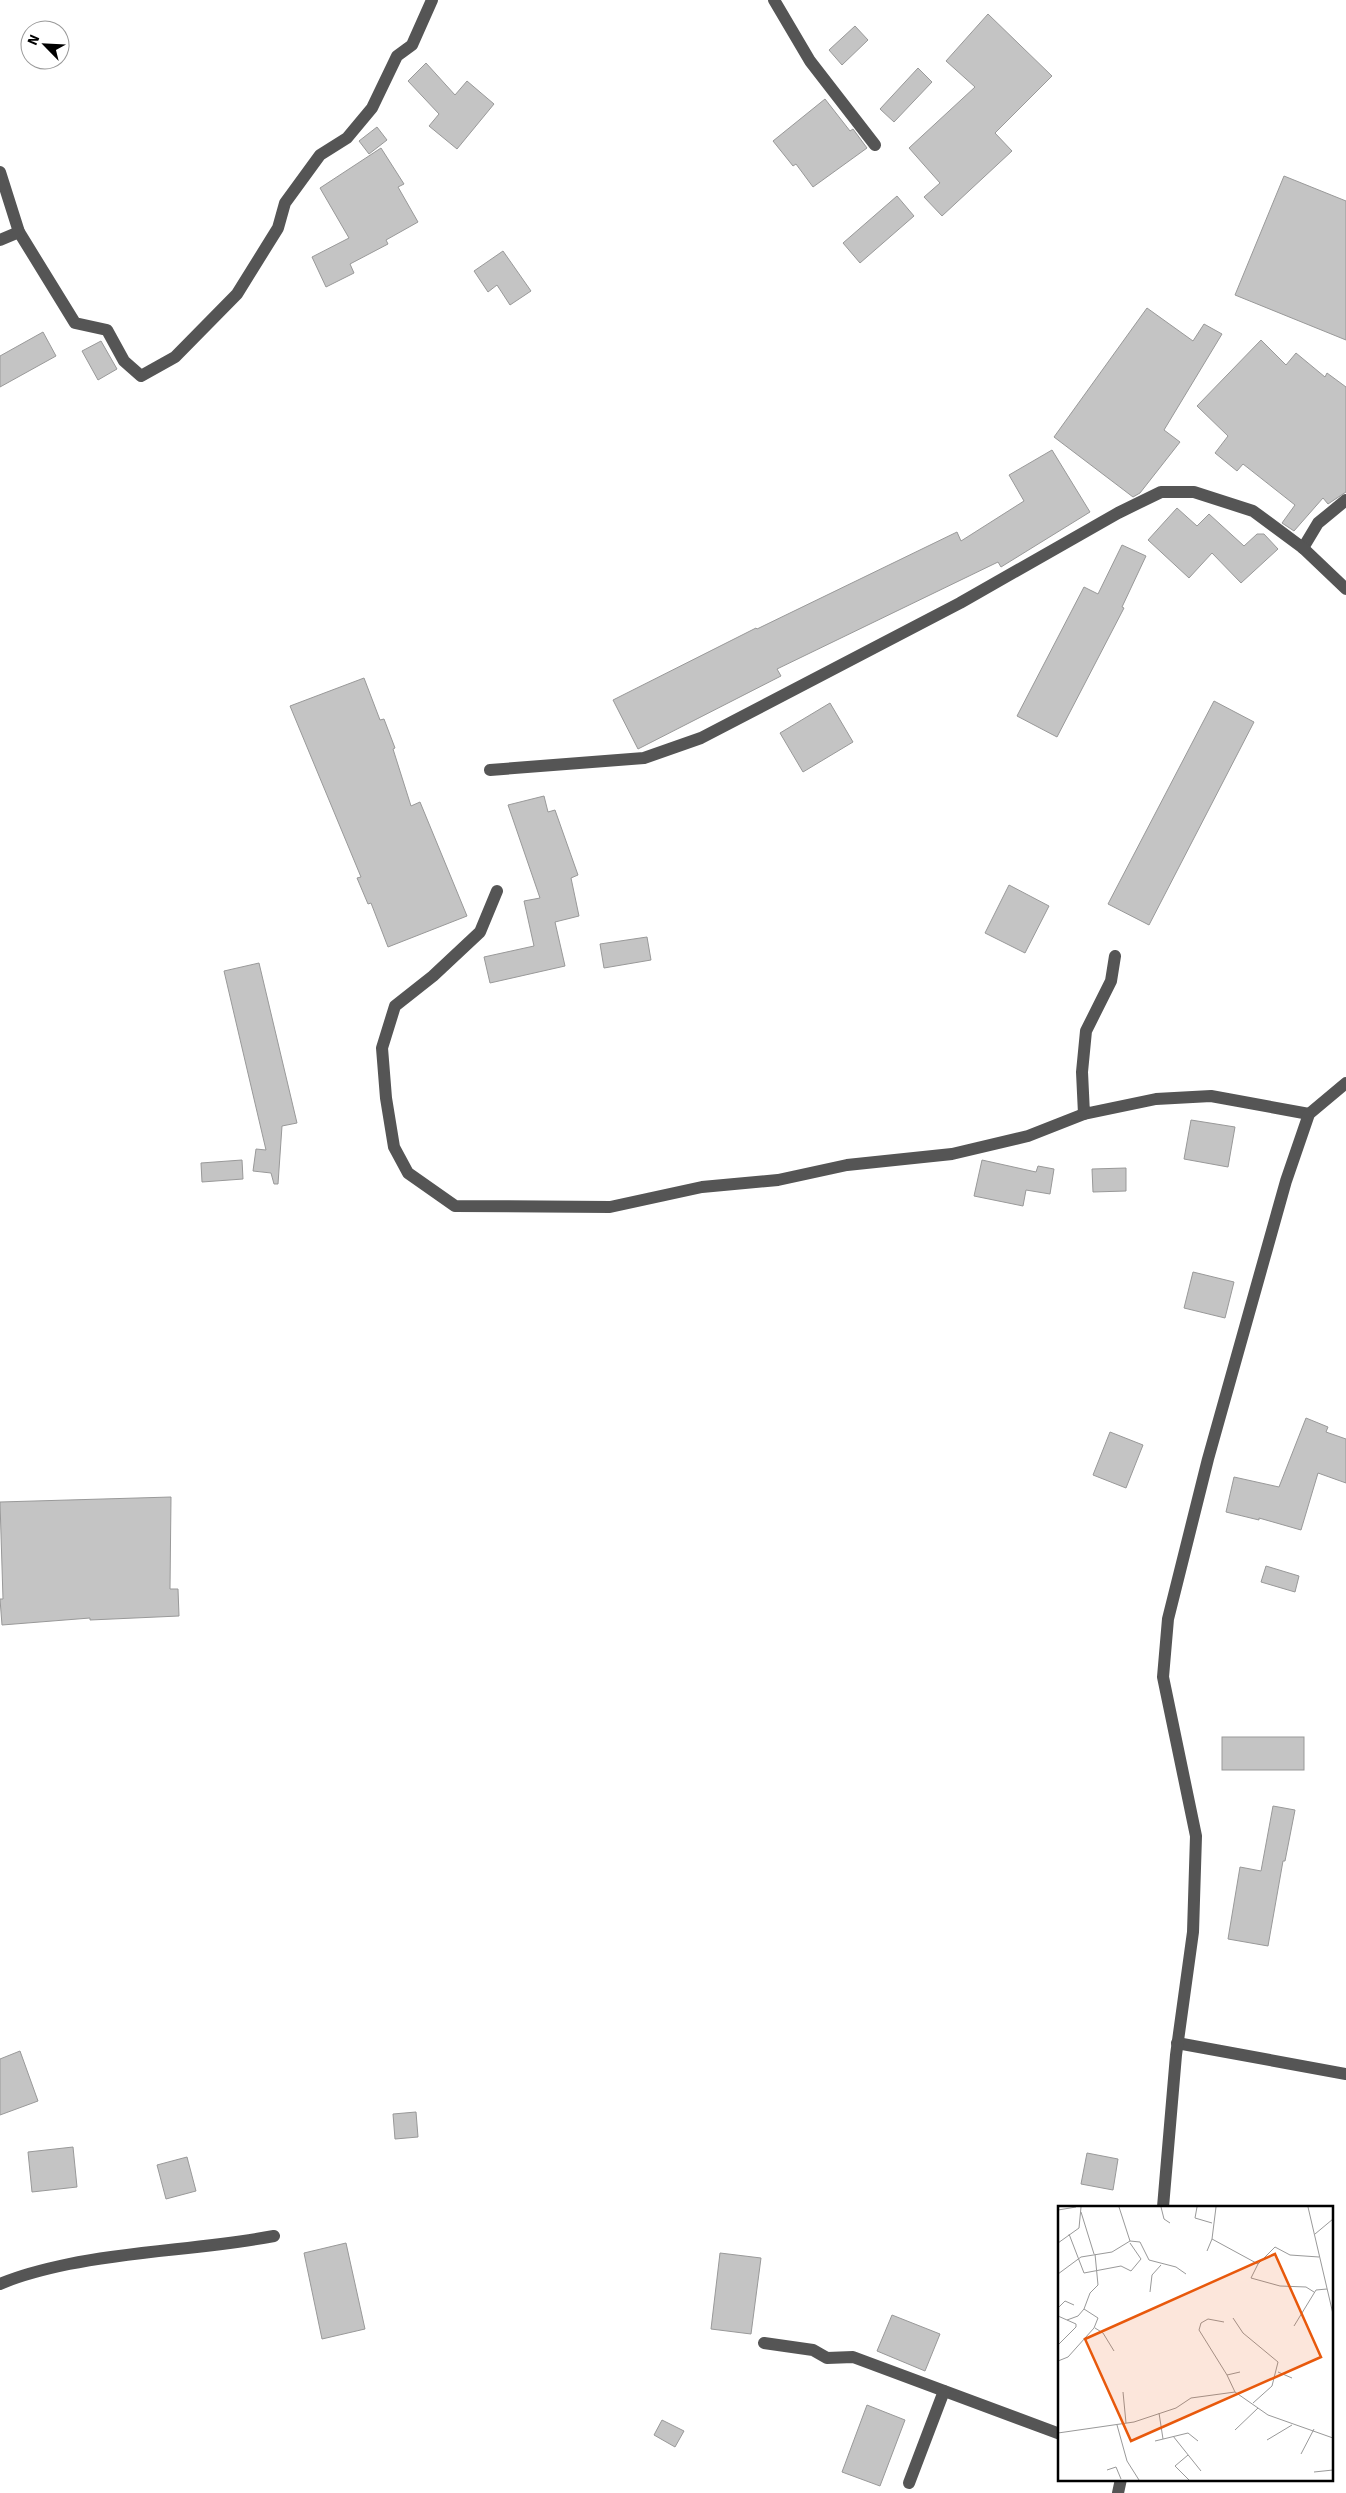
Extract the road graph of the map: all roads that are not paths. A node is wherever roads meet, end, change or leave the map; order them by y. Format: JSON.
{"nodes":[{"id":1,"x":432,"y":0,"type":"edge"},
{"id":2,"x":774,"y":0,"type":"edge"},
{"id":3,"x":875,"y":145,"type":"dead end"},
{"id":4,"x":0,"y":172,"type":"edge"},
{"id":5,"x":19,"y":232,"type":"junction"},
{"id":6,"x":0,"y":240,"type":"edge"},
{"id":7,"x":1346,"y":500,"type":"edge"},
{"id":8,"x":1304,"y":548,"type":"junction"},
{"id":9,"x":1346,"y":589,"type":"edge"},
{"id":10,"x":490,"y":770,"type":"dead end"},
{"id":11,"x":497,"y":891,"type":"dead end"},
{"id":12,"x":1116,"y":956,"type":"dead end"},
{"id":13,"x":1346,"y":1083,"type":"edge"},
{"id":14,"x":1084,"y":1114,"type":"junction"},
{"id":15,"x":1309,"y":1114,"type":"junction"},
{"id":16,"x":1178,"y":2043,"type":"junction"},
{"id":17,"x":1346,"y":2074,"type":"edge"},
{"id":18,"x":1163,"y":2206,"type":"edge"},
{"id":19,"x":274,"y":2236,"type":"dead end"},
{"id":20,"x":0,"y":2284,"type":"edge"},
{"id":21,"x":764,"y":2343,"type":"dead end"},
{"id":22,"x":944,"y":2392,"type":"junction"},
{"id":23,"x":1058,"y":2433,"type":"edge"},
{"id":24,"x":1121,"y":2480,"type":"edge"},
{"id":25,"x":910,"y":2483,"type":"dead end"},
{"id":26,"x":1118,"y":2493,"type":"edge"}],
"edges":[{"from":1,"to":5,"type":"street"},
{"from":2,"to":3,"type":"street"},
{"from":4,"to":5,"type":"street"},
{"from":5,"to":6,"type":"street"},
{"from":7,"to":8,"type":"street"},
{"from":8,"to":9,"type":"street"},
{"from":8,"to":10,"type":"street"},
{"from":11,"to":14,"type":"street"},
{"from":12,"to":14,"type":"street"},
{"from":13,"to":15,"type":"street"},
{"from":14,"to":15,"type":"street"},
{"from":15,"to":16,"type":"street"},
{"from":16,"to":17,"type":"street"},
{"from":16,"to":18,"type":"street"},
{"from":19,"to":20,"type":"street"},
{"from":21,"to":22,"type":"street"},
{"from":22,"to":23,"type":"street"},
{"from":22,"to":25,"type":"street"},
{"from":24,"to":26,"type":"street"}]}
